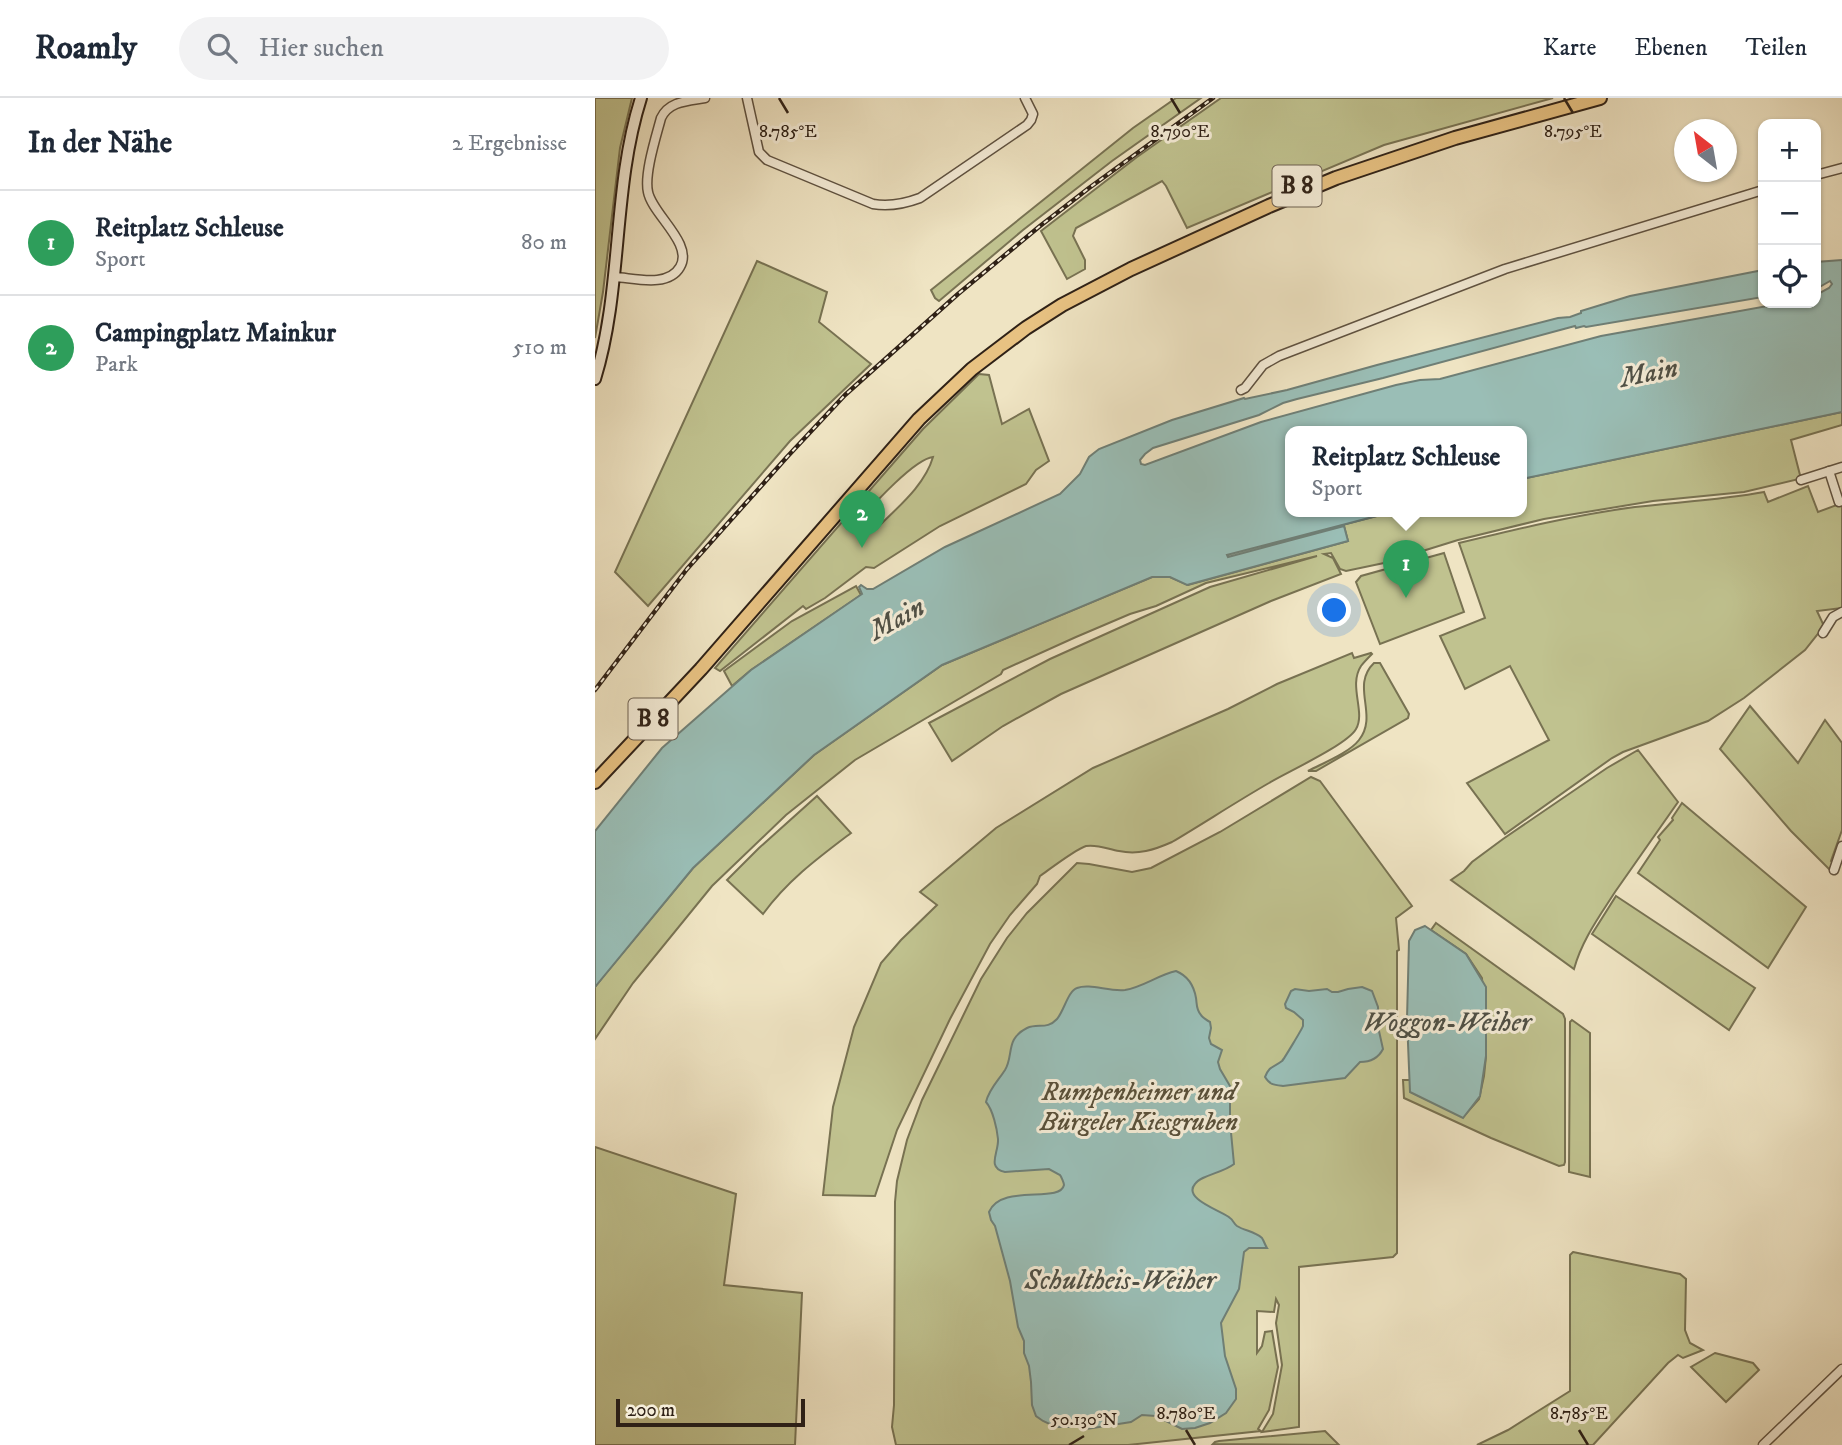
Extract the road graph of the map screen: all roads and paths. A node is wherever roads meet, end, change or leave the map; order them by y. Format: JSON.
{"nodes":[{"id":1,"x":641,"y":98,"type":"edge"},
{"id":2,"x":705,"y":98,"type":"edge"},
{"id":3,"x":747,"y":98,"type":"edge"},
{"id":4,"x":1024,"y":98,"type":"edge"},
{"id":5,"x":1572,"y":98,"type":"edge"},
{"id":6,"x":1600,"y":98,"type":"edge"},
{"id":7,"x":1842,"y":168,"type":"edge"},
{"id":8,"x":1821,"y":174,"type":"edge"},
{"id":9,"x":1758,"y":192,"type":"edge"},
{"id":10,"x":615,"y":276,"type":"junction"},
{"id":11,"x":1040,"y":314,"type":"junction"},
{"id":12,"x":595,"y":379,"type":"edge"},
{"id":13,"x":1241,"y":390,"type":"dead end"},
{"id":14,"x":1842,"y":467,"type":"edge"},
{"id":15,"x":1829,"y":471,"type":"junction"},
{"id":16,"x":1801,"y":480,"type":"dead end"},
{"id":17,"x":1839,"y":502,"type":"dead end"},
{"id":18,"x":1842,"y":612,"type":"edge"},
{"id":19,"x":1823,"y":633,"type":"dead end"},
{"id":20,"x":595,"y":771,"type":"edge"},
{"id":21,"x":595,"y":782,"type":"edge"},
{"id":22,"x":1842,"y":846,"type":"edge"},
{"id":23,"x":1833,"y":870,"type":"dead end"},
{"id":24,"x":1842,"y":1369,"type":"edge"},
{"id":25,"x":1768,"y":1443,"type":"edge"}],
"edges":[{"from":1,"to":10,"type":"street"},
{"from":2,"to":10,"type":"street"},
{"from":3,"to":4,"type":"street"},
{"from":5,"to":11,"type":"main road","number":"B 8"},
{"from":6,"to":11,"type":"main road","number":"B 8"},
{"from":7,"to":8,"type":"street"},
{"from":9,"to":13,"type":"street"},
{"from":10,"to":12,"type":"street"},
{"from":11,"to":20,"type":"main road","number":"B 8"},
{"from":11,"to":21,"type":"main road","number":"B 8"},
{"from":14,"to":15,"type":"street"},
{"from":15,"to":16,"type":"street"},
{"from":15,"to":17,"type":"street"},
{"from":18,"to":19,"type":"street"},
{"from":22,"to":23,"type":"street"},
{"from":24,"to":25,"type":"street"}]}
